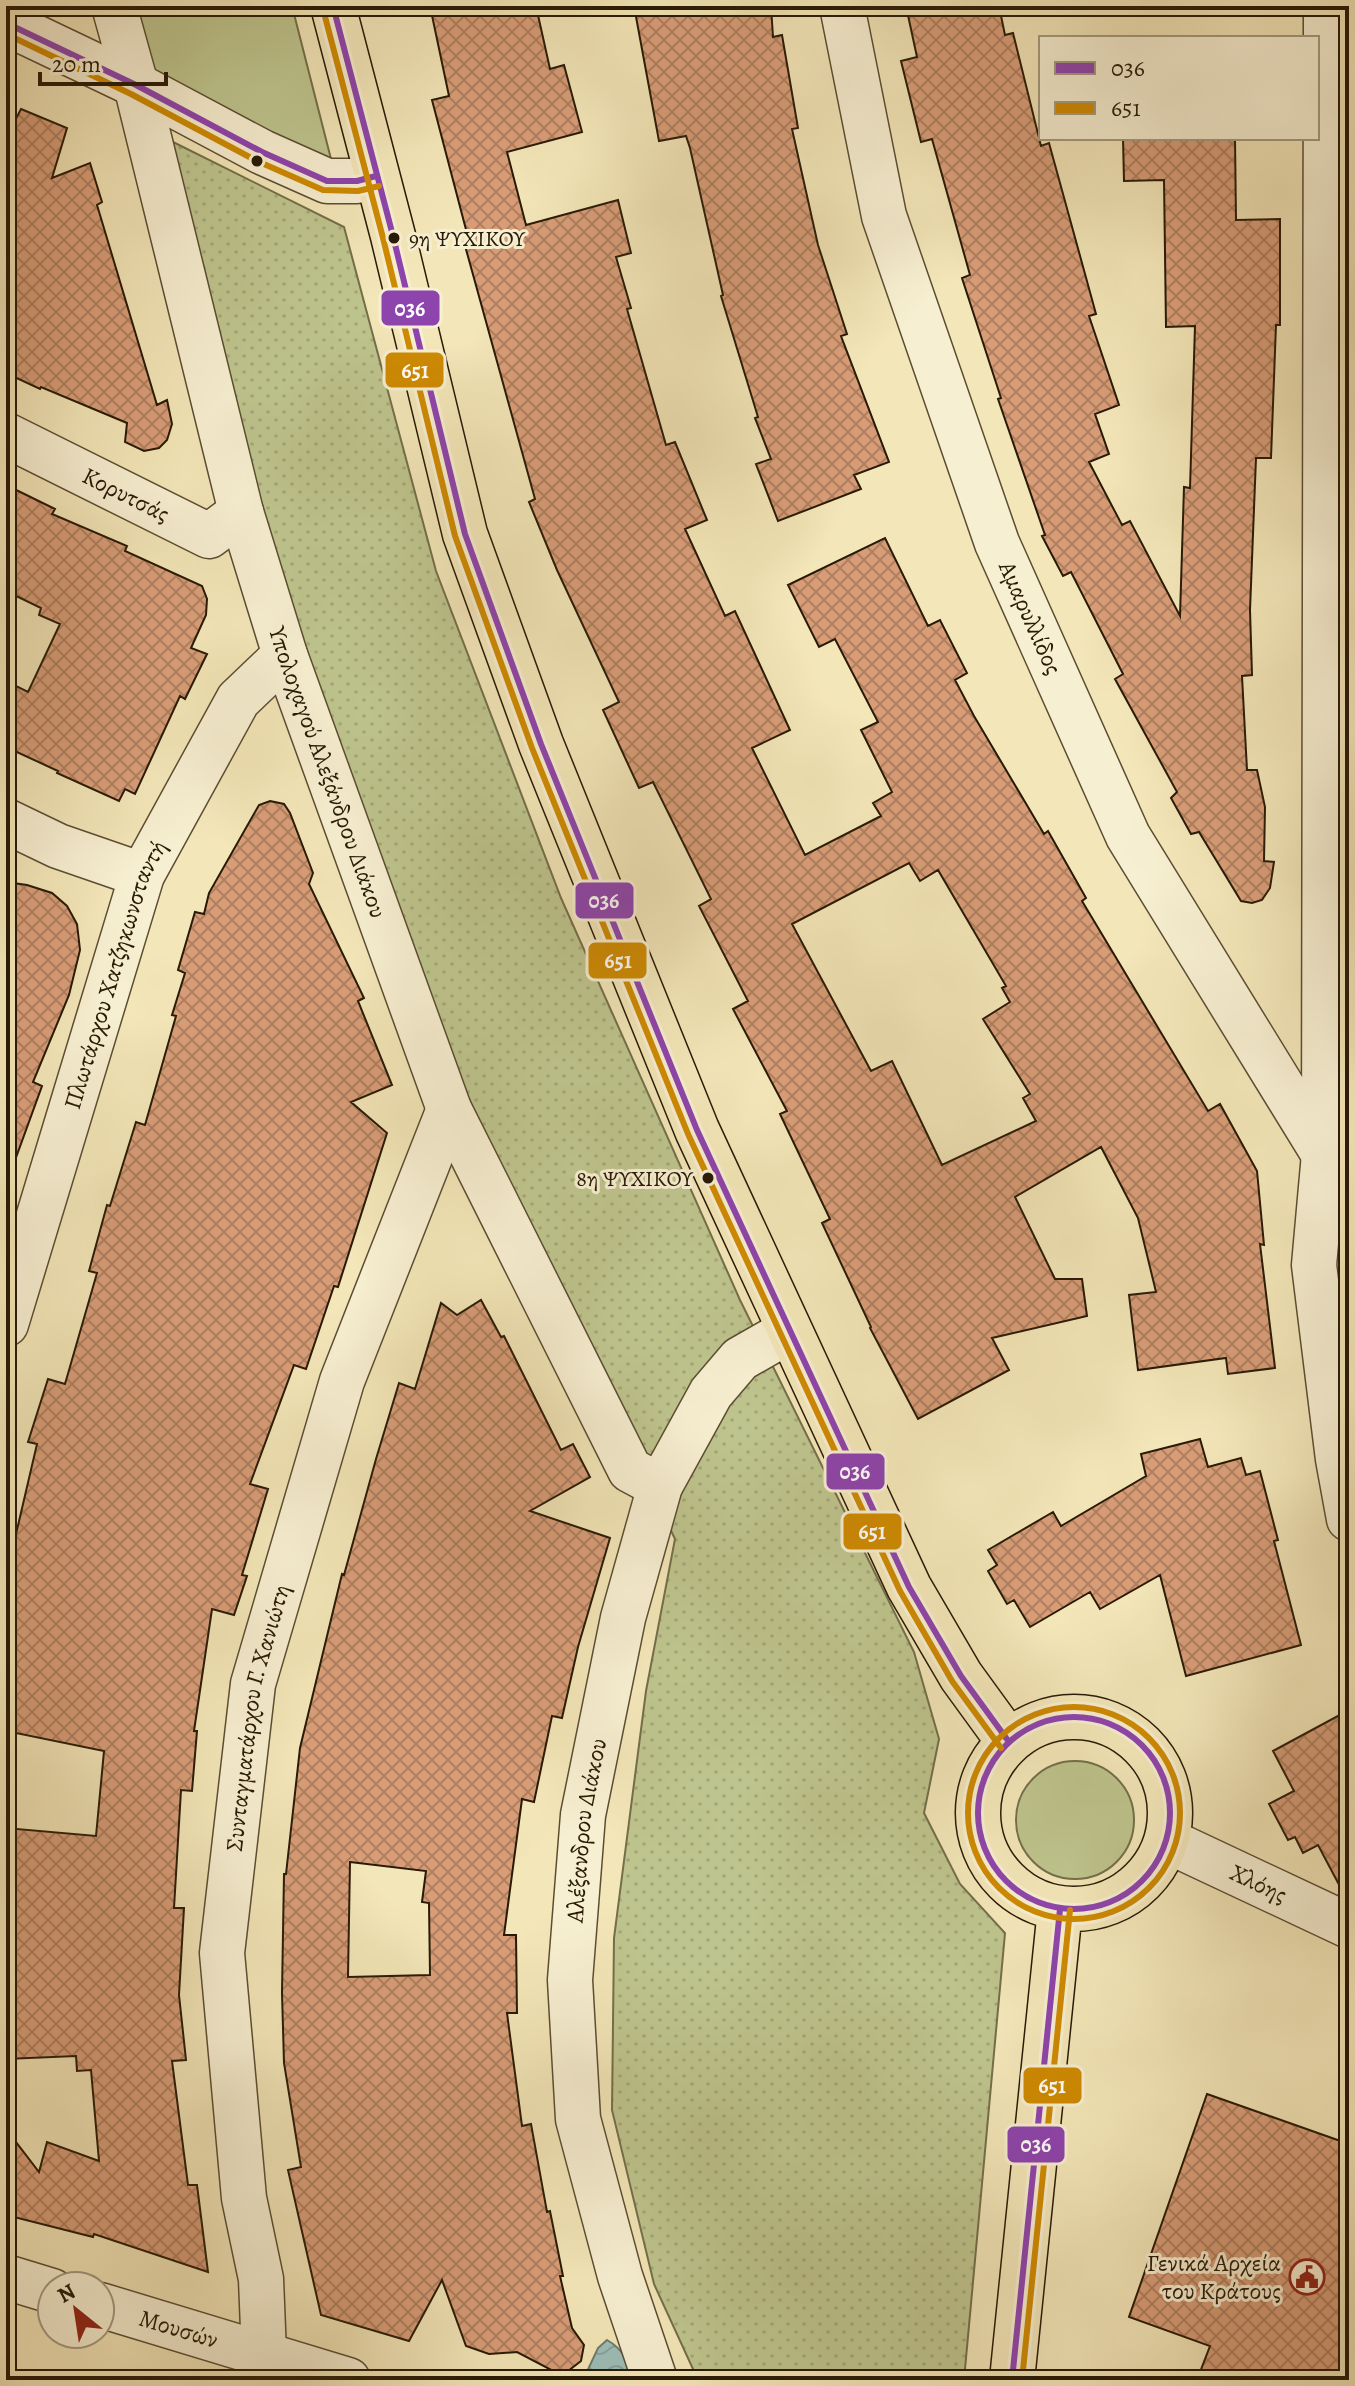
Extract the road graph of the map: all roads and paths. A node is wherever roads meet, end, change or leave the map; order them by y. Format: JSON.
{"nodes":[{"id":1,"x":114,"y":6,"type":"edge"},
{"id":2,"x":333,"y":6,"type":"edge"},
{"id":3,"x":842,"y":6,"type":"edge"},
{"id":4,"x":1326,"y":6,"type":"edge"},
{"id":5,"x":6,"y":23,"type":"edge"},
{"id":6,"x":136,"y":85,"type":"junction"},
{"id":7,"x":376,"y":176,"type":"junction"},
{"id":8,"x":6,"y":435,"type":"edge"},
{"id":9,"x":241,"y":512,"type":"junction"},
{"id":10,"x":285,"y":655,"type":"junction"},
{"id":11,"x":6,"y":821,"type":"edge"},
{"id":12,"x":142,"y":875,"type":"junction"},
{"id":13,"x":449,"y":1109,"type":"junction"},
{"id":14,"x":1336,"y":1163,"type":"edge"},
{"id":15,"x":6,"y":1324,"type":"edge"},
{"id":16,"x":789,"y":1331,"type":"junction"},
{"id":17,"x":660,"y":1486,"type":"junction"},
{"id":18,"x":1349,"y":1519,"type":"edge"},
{"id":19,"x":1009,"y":1742,"type":"junction"},
{"id":20,"x":1168,"y":1841,"type":"junction"},
{"id":21,"x":1060,"y":1909,"type":"junction"},
{"id":22,"x":1349,"y":1926,"type":"edge"},
{"id":23,"x":6,"y":2277,"type":"edge"},
{"id":24,"x":36,"y":2286,"type":"edge"},
{"id":25,"x":116,"y":2310,"type":"edge"},
{"id":26,"x":264,"y":2354,"type":"junction"},
{"id":27,"x":323,"y":2376,"type":"edge"},
{"id":28,"x":655,"y":2380,"type":"edge"},
{"id":29,"x":1012,"y":2380,"type":"edge"}],
"edges":[{"from":1,"to":6,"type":"street","name":"Υπολοχαγού Αλεξάνδρου Διάκου"},
{"from":2,"to":7,"type":"main road"},
{"from":3,"to":14,"type":"street","name":"Αμαρυλλίδος"},
{"from":4,"to":14,"type":"street"},
{"from":5,"to":6,"type":"street"},
{"from":6,"to":7,"type":"street"},
{"from":6,"to":9,"type":"street","name":"Υπολοχαγού Αλεξάνδρου Διάκου"},
{"from":7,"to":16,"type":"main road"},
{"from":8,"to":9,"type":"street","name":"Κορυτσάς"},
{"from":9,"to":10,"type":"street","name":"Υπολοχαγού Αλεξάνδρου Διάκου"},
{"from":10,"to":12,"type":"street","name":"Πλωτάρχου Χατζηκωνσταντή"},
{"from":10,"to":13,"type":"street","name":"Υπολοχαγού Αλεξάνδρου Διάκου"},
{"from":11,"to":12,"type":"street"},
{"from":12,"to":15,"type":"street","name":"Πλωτάρχου Χατζηκωνσταντή"},
{"from":13,"to":17,"type":"street","name":"Υπολοχαγού Αλεξάνδρου Διάκου"},
{"from":13,"to":26,"type":"street","name":"Συνταγματάρχου Γ. Χανιώτη"},
{"from":14,"to":18,"type":"street"},
{"from":16,"to":17,"type":"street","name":"Αλέξανδρου Διάκου"},
{"from":16,"to":19,"type":"main road"},
{"from":17,"to":28,"type":"street","name":"Αλέξανδρου Διάκου"},
{"from":19,"to":20,"type":"main road"},
{"from":19,"to":21,"type":"main road"},
{"from":20,"to":21,"type":"main road"},
{"from":20,"to":22,"type":"street","name":"Χλόης"},
{"from":21,"to":29,"type":"main road"},
{"from":23,"to":24,"type":"street"},
{"from":25,"to":26,"type":"street","name":"Μουσών"},
{"from":26,"to":27,"type":"street","name":"Μουσών"}]}
